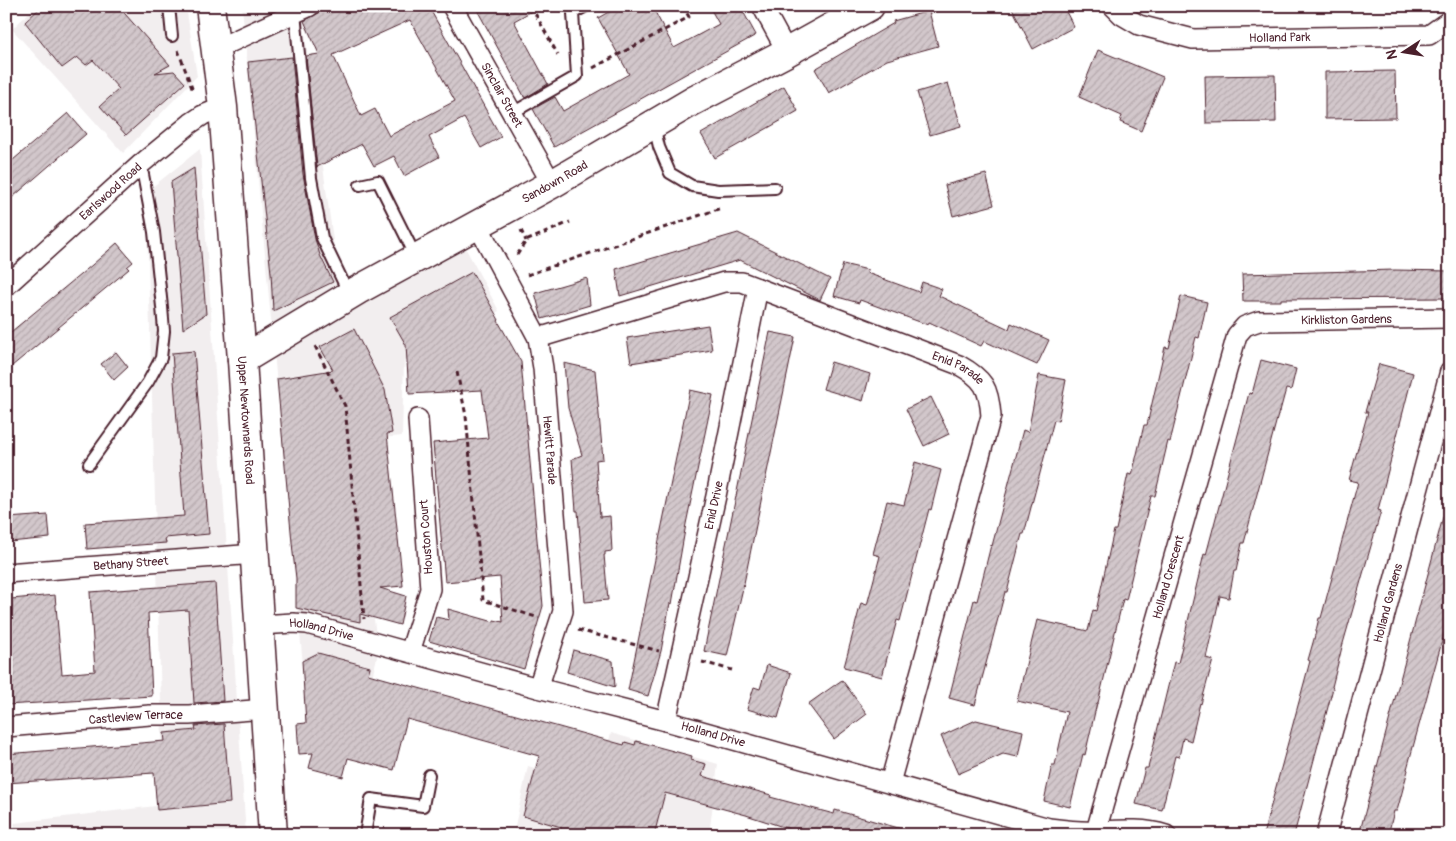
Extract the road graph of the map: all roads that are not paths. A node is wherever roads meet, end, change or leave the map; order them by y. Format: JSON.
{"nodes":[{"id":1,"x":169,"y":6,"type":"edge"},
{"id":2,"x":210,"y":6,"type":"edge"},
{"id":3,"x":452,"y":6,"type":"edge"},
{"id":4,"x":586,"y":6,"type":"edge"},
{"id":5,"x":762,"y":6,"type":"edge"},
{"id":6,"x":870,"y":6,"type":"edge"},
{"id":7,"x":1113,"y":6,"type":"edge"},
{"id":8,"x":303,"y":10,"type":"edge"},
{"id":9,"x":1450,"y":20,"type":"edge"},
{"id":10,"x":172,"y":36,"type":"road end"},
{"id":11,"x":216,"y":49,"type":"junction"},
{"id":12,"x":787,"y":52,"type":"junction"},
{"id":13,"x":222,"y":107,"type":"junction"},
{"id":14,"x":512,"y":113,"type":"junction"},
{"id":15,"x":654,"y":124,"type":"junction"},
{"id":16,"x":141,"y":164,"type":"junction"},
{"id":17,"x":552,"y":184,"type":"junction"},
{"id":18,"x":360,"y":185,"type":"dead end"},
{"id":19,"x":775,"y":188,"type":"dead end"},
{"id":20,"x":477,"y":224,"type":"junction"},
{"id":21,"x":416,"y":258,"type":"junction"},
{"id":22,"x":6,"y":286,"type":"edge"},
{"id":23,"x":758,"y":288,"type":"junction"},
{"id":24,"x":349,"y":295,"type":"junction"},
{"id":25,"x":1450,"y":318,"type":"edge"},
{"id":26,"x":1245,"y":326,"type":"joint"},
{"id":27,"x":538,"y":338,"type":"junction"},
{"id":28,"x":242,"y":360,"type":"junction"},
{"id":29,"x":1450,"y":371,"type":"edge"},
{"id":30,"x":418,"y":419,"type":"dead end"},
{"id":31,"x":89,"y":464,"type":"dead end"},
{"id":32,"x":255,"y":554,"type":"junction"},
{"id":33,"x":6,"y":573,"type":"edge"},
{"id":34,"x":260,"y":625,"type":"junction"},
{"id":35,"x":410,"y":652,"type":"junction"},
{"id":36,"x":538,"y":688,"type":"junction"},
{"id":37,"x":266,"y":710,"type":"junction"},
{"id":38,"x":666,"y":721,"type":"junction"},
{"id":39,"x":6,"y":727,"type":"edge"},
{"id":40,"x":429,"y":775,"type":"dead end"},
{"id":41,"x":890,"y":783,"type":"junction"},
{"id":42,"x":1096,"y":831,"type":"junction"},
{"id":43,"x":273,"y":835,"type":"edge"},
{"id":44,"x":365,"y":835,"type":"edge"},
{"id":45,"x":1166,"y":835,"type":"edge"},
{"id":46,"x":1326,"y":835,"type":"edge"}],
"edges":[{"from":1,"to":10,"type":"lane"},
{"from":2,"to":11,"type":"main road","name":"Upper Newtownards Road"},
{"from":3,"to":14,"type":"street","name":"Sinclair Street"},
{"from":4,"to":14,"type":"lane"},
{"from":5,"to":12,"type":"street"},
{"from":6,"to":12,"type":"main road","name":"Sandown Road"},
{"from":7,"to":9,"type":"street","name":"Holland Park"},
{"from":8,"to":11,"type":"street"},
{"from":8,"to":24,"type":"lane"},
{"from":11,"to":13,"type":"main road","name":"Upper Newtownards Road"},
{"from":12,"to":15,"type":"main road","name":"Sandown Road"},
{"from":13,"to":16,"type":"street","name":"Earlswood Road"},
{"from":13,"to":28,"type":"main road","name":"Upper Newtownards Road"},
{"from":14,"to":17,"type":"street","name":"Sinclair Street"},
{"from":15,"to":17,"type":"main road","name":"Sandown Road"},
{"from":15,"to":19,"type":"lane"},
{"from":16,"to":22,"type":"street","name":"Earlswood Road"},
{"from":16,"to":31,"type":"lane"},
{"from":17,"to":20,"type":"main road","name":"Sandown Road"},
{"from":18,"to":21,"type":"lane"},
{"from":20,"to":21,"type":"main road","name":"Sandown Road"},
{"from":20,"to":27,"type":"street","name":"Hewitt Parade"},
{"from":21,"to":24,"type":"main road","name":"Sandown Road"},
{"from":23,"to":27,"type":"street","name":"Enid Parade"},
{"from":23,"to":38,"type":"street","name":"Enid Drive"},
{"from":23,"to":41,"type":"street","name":"Enid Parade"},
{"from":24,"to":28,"type":"main road","name":"Sandown Road"},
{"from":25,"to":26,"type":"street","name":"Kirkliston Gardens"},
{"from":26,"to":42,"type":"street","name":"Holland Crescent"},
{"from":27,"to":36,"type":"street","name":"Hewitt Parade"},
{"from":28,"to":32,"type":"main road","name":"Upper Newtownards Road"},
{"from":29,"to":46,"type":"street","name":"Holland Gardens"},
{"from":30,"to":35,"type":"street","name":"Houston Court"},
{"from":32,"to":33,"type":"street","name":"Bethany Street"},
{"from":32,"to":34,"type":"main road","name":"Upper Newtownards Road"},
{"from":34,"to":35,"type":"street","name":"Holland Drive"},
{"from":34,"to":37,"type":"main road","name":"Upper Newtownards Road"},
{"from":35,"to":36,"type":"street","name":"Holland Drive"},
{"from":36,"to":38,"type":"street","name":"Holland Drive"},
{"from":37,"to":39,"type":"street","name":"Castleview Terrace"},
{"from":37,"to":43,"type":"main road","name":"Upper Newtownards Road"},
{"from":38,"to":41,"type":"street","name":"Holland Drive"},
{"from":40,"to":44,"type":"lane"},
{"from":41,"to":42,"type":"street","name":"Holland Drive"},
{"from":42,"to":45,"type":"street","name":"Holland Drive"}]}
